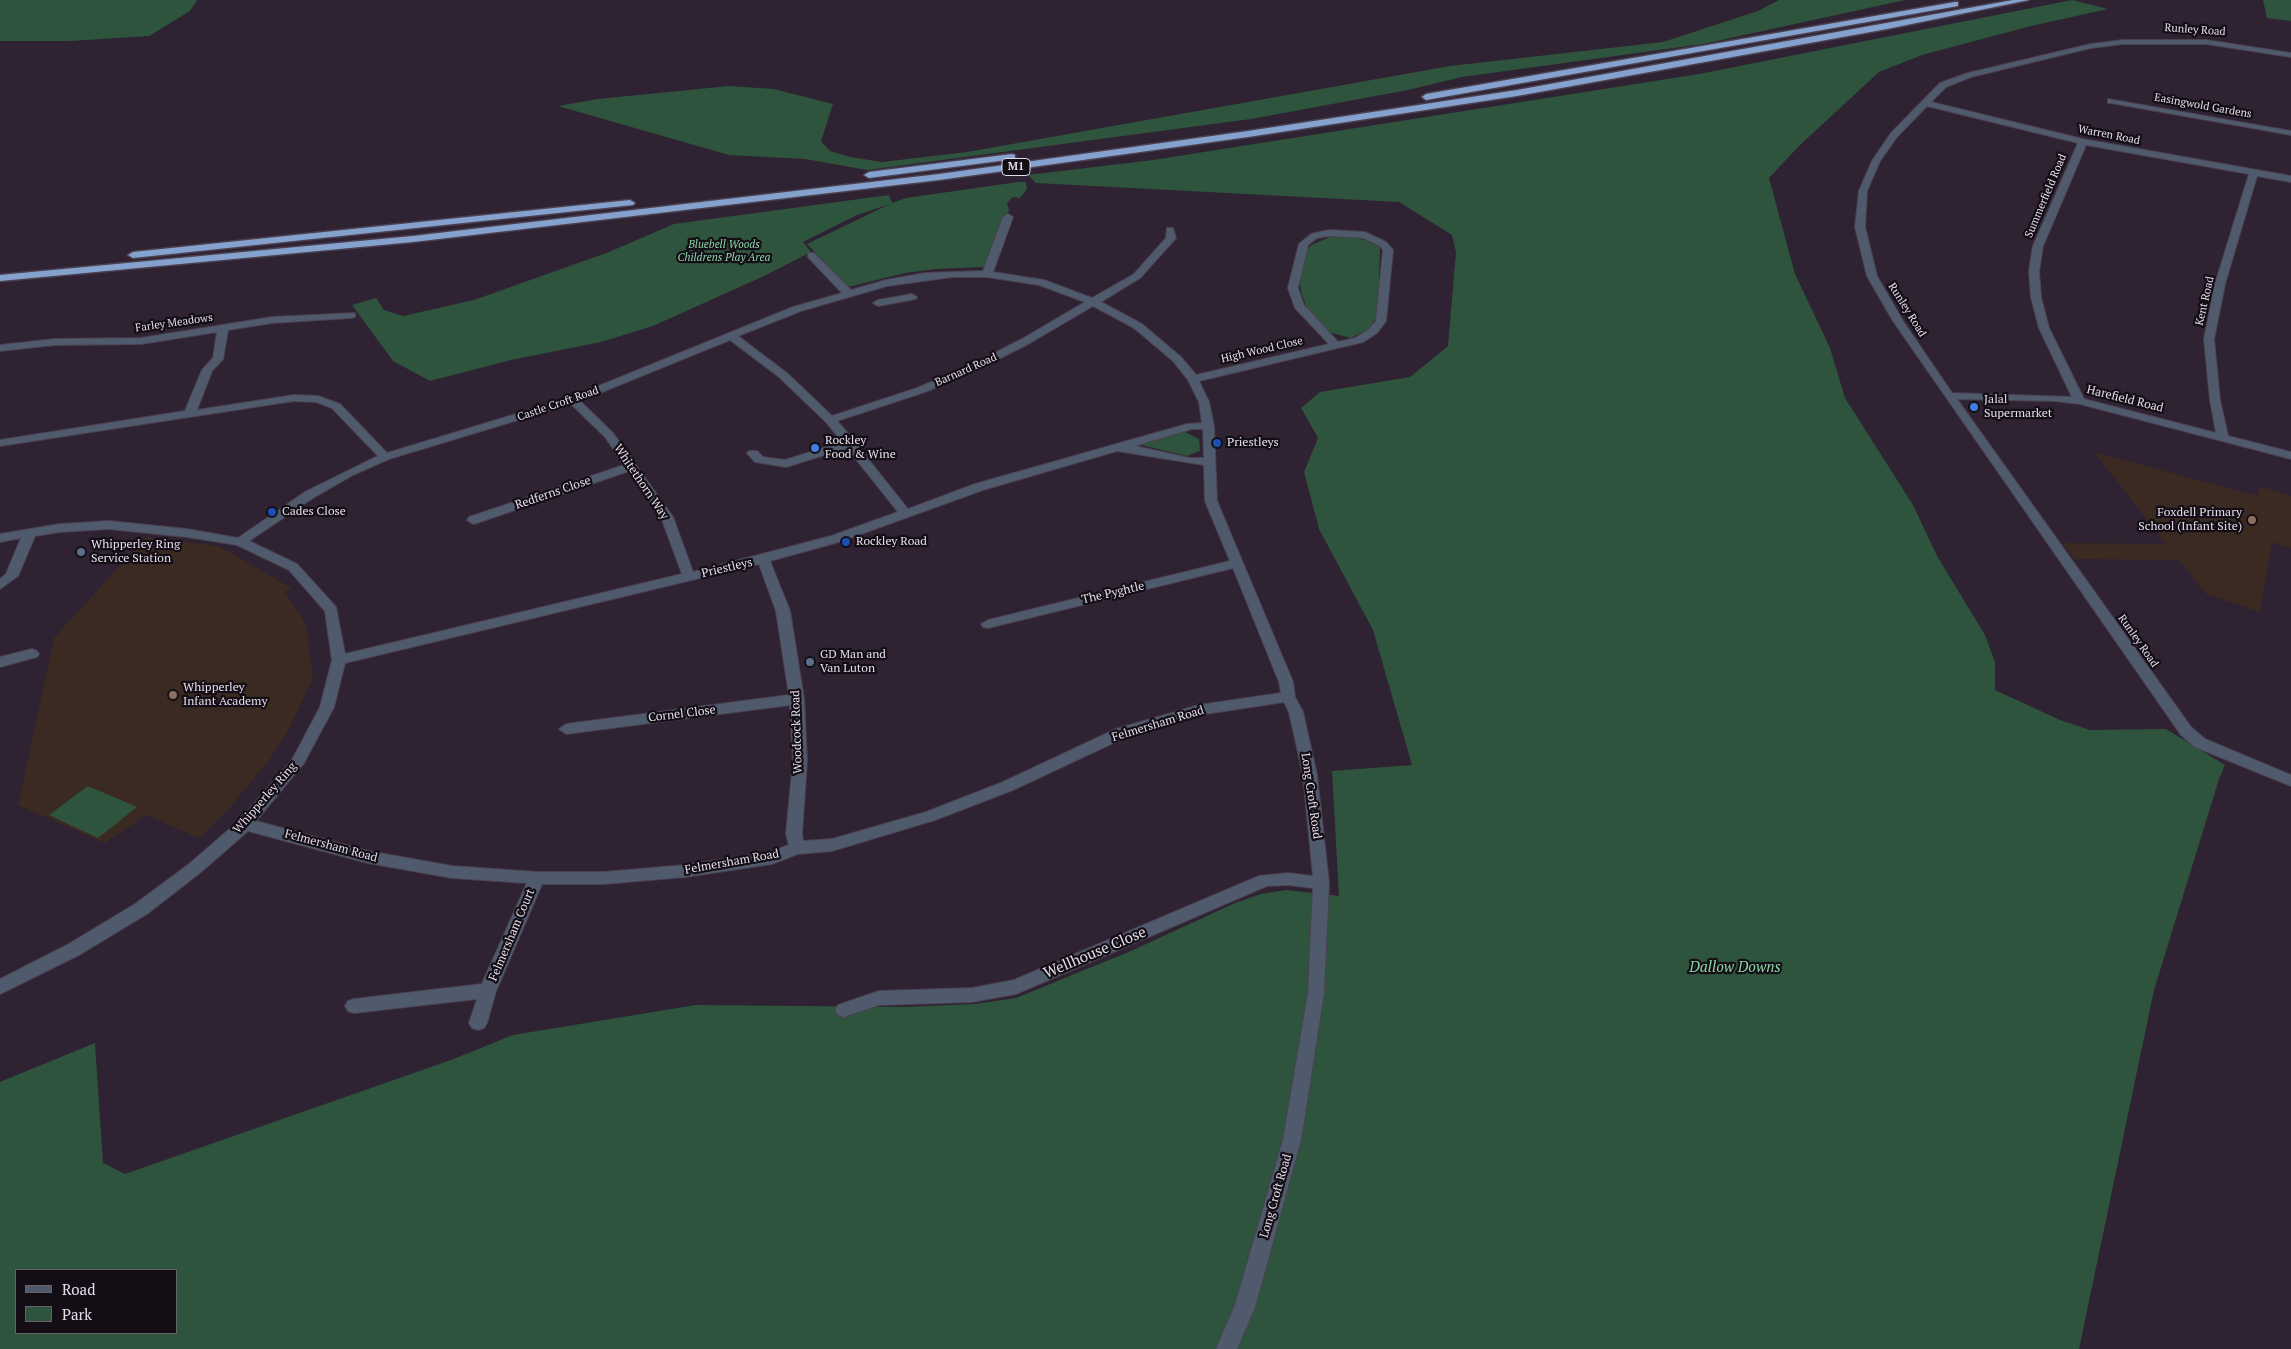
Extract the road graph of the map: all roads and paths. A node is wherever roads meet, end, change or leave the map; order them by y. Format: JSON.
{"nodes":[{"id":1,"x":1974,"y":0,"type":"edge"},
{"id":2,"x":2025,"y":0,"type":"edge"},
{"id":3,"x":2291,"y":54,"type":"edge"},
{"id":4,"x":2111,"y":102,"type":"dead end"},
{"id":5,"x":1925,"y":103,"type":"junction"},
{"id":6,"x":2291,"y":133,"type":"edge"},
{"id":7,"x":2083,"y":142,"type":"junction"},
{"id":8,"x":2254,"y":172,"type":"junction"},
{"id":9,"x":2291,"y":179,"type":"edge"},
{"id":10,"x":1008,"y":217,"type":"dead end"},
{"id":11,"x":1170,"y":230,"type":"dead end"},
{"id":12,"x":811,"y":255,"type":"dead end"},
{"id":13,"x":0,"y":269,"type":"edge"},
{"id":14,"x":987,"y":274,"type":"junction"},
{"id":15,"x":0,"y":278,"type":"edge"},
{"id":16,"x":886,"y":283,"type":"junction"},
{"id":17,"x":848,"y":293,"type":"junction"},
{"id":18,"x":912,"y":297,"type":"dead end"},
{"id":19,"x":895,"y":299,"type":"junction"},
{"id":20,"x":1094,"y":302,"type":"junction"},
{"id":21,"x":878,"y":303,"type":"dead end"},
{"id":22,"x":351,"y":315,"type":"dead end"},
{"id":23,"x":223,"y":328,"type":"junction"},
{"id":24,"x":730,"y":335,"type":"junction"},
{"id":25,"x":1336,"y":346,"type":"junction"},
{"id":26,"x":0,"y":348,"type":"edge"},
{"id":27,"x":1193,"y":379,"type":"junction"},
{"id":28,"x":1948,"y":396,"type":"junction"},
{"id":29,"x":573,"y":400,"type":"junction"},
{"id":30,"x":2080,"y":401,"type":"junction"},
{"id":31,"x":190,"y":413,"type":"junction"},
{"id":32,"x":830,"y":420,"type":"junction"},
{"id":33,"x":1208,"y":426,"type":"junction"},
{"id":34,"x":2223,"y":438,"type":"junction"},
{"id":35,"x":0,"y":443,"type":"edge"},
{"id":36,"x":851,"y":443,"type":"junction"},
{"id":37,"x":1107,"y":449,"type":"junction"},
{"id":38,"x":753,"y":453,"type":"dead end"},
{"id":39,"x":2291,"y":456,"type":"edge"},
{"id":40,"x":384,"y":457,"type":"junction"},
{"id":41,"x":1209,"y":462,"type":"junction"},
{"id":42,"x":633,"y":466,"type":"junction"},
{"id":43,"x":905,"y":513,"type":"junction"},
{"id":44,"x":473,"y":520,"type":"dead end"},
{"id":45,"x":30,"y":532,"type":"junction"},
{"id":46,"x":0,"y":538,"type":"edge"},
{"id":47,"x":240,"y":542,"type":"junction"},
{"id":48,"x":763,"y":559,"type":"junction"},
{"id":49,"x":1238,"y":563,"type":"junction"},
{"id":50,"x":689,"y":577,"type":"junction"},
{"id":51,"x":0,"y":585,"type":"edge"},
{"id":52,"x":988,"y":624,"type":"dead end"},
{"id":53,"x":32,"y":654,"type":"dead end"},
{"id":54,"x":339,"y":660,"type":"junction"},
{"id":55,"x":0,"y":662,"type":"edge"},
{"id":56,"x":1288,"y":697,"type":"junction"},
{"id":57,"x":798,"y":699,"type":"junction"},
{"id":58,"x":566,"y":729,"type":"dead end"},
{"id":59,"x":2291,"y":781,"type":"edge"},
{"id":60,"x":246,"y":824,"type":"junction"},
{"id":61,"x":797,"y":848,"type":"junction"},
{"id":62,"x":536,"y":878,"type":"junction"},
{"id":63,"x":1321,"y":883,"type":"junction"},
{"id":64,"x":0,"y":987,"type":"edge"},
{"id":65,"x":488,"y":991,"type":"junction"},
{"id":66,"x":354,"y":1006,"type":"dead end"},
{"id":67,"x":844,"y":1010,"type":"dead end"},
{"id":68,"x":478,"y":1023,"type":"dead end"},
{"id":69,"x":1226,"y":1349,"type":"edge"}],
"edges":[{"from":1,"to":13,"type":"highway","number":"M1"},
{"from":2,"to":15,"type":"highway","number":"M1"},
{"from":3,"to":5,"type":"street","name":"Runley Road"},
{"from":4,"to":6,"type":"street","name":"Easingwold Gardens"},
{"from":5,"to":7,"type":"street","name":"Warren Road"},
{"from":5,"to":28,"type":"street","name":"Runley Road"},
{"from":7,"to":8,"type":"street","name":"Warren Road"},
{"from":7,"to":30,"type":"street","name":"Summerfield Road"},
{"from":8,"to":9,"type":"street","name":"Warren Road"},
{"from":8,"to":34,"type":"street","name":"Kent Road"},
{"from":10,"to":14,"type":"street"},
{"from":11,"to":20,"type":"street","name":"Barnard Road"},
{"from":12,"to":17,"type":"street"},
{"from":14,"to":16,"type":"street","name":"Castle Croft Road"},
{"from":14,"to":20,"type":"street","name":"Castle Croft Road"},
{"from":16,"to":17,"type":"street","name":"Castle Croft Road"},
{"from":16,"to":19,"type":"street"},
{"from":17,"to":24,"type":"street","name":"Castle Croft Road"},
{"from":18,"to":19,"type":"street"},
{"from":19,"to":21,"type":"street"},
{"from":20,"to":27,"type":"street","name":"Long Croft Road"},
{"from":20,"to":32,"type":"street","name":"Barnard Road"},
{"from":22,"to":23,"type":"street","name":"Farley Meadows"},
{"from":23,"to":26,"type":"street","name":"Farley Meadows"},
{"from":23,"to":31,"type":"street"},
{"from":24,"to":29,"type":"street","name":"Castle Croft Road"},
{"from":24,"to":32,"type":"street"},
{"from":25,"to":25,"type":"street","name":"High Wood Close"},
{"from":25,"to":27,"type":"street","name":"High Wood Close"},
{"from":27,"to":33,"type":"street","name":"Long Croft Road"},
{"from":28,"to":30,"type":"street","name":"Harefield Road"},
{"from":28,"to":59,"type":"street","name":"Runley Road"},
{"from":29,"to":40,"type":"street","name":"Castle Croft Road"},
{"from":29,"to":42,"type":"street","name":"Whitethorn Way"},
{"from":30,"to":34,"type":"street","name":"Harefield Road"},
{"from":31,"to":35,"type":"street"},
{"from":31,"to":40,"type":"street"},
{"from":32,"to":36,"type":"street"},
{"from":33,"to":37,"type":"street","name":"Priestleys"},
{"from":33,"to":41,"type":"street","name":"Long Croft Road"},
{"from":34,"to":39,"type":"street","name":"Harefield Road"},
{"from":36,"to":38,"type":"street"},
{"from":36,"to":43,"type":"street"},
{"from":37,"to":41,"type":"street","name":"Priestleys"},
{"from":37,"to":43,"type":"street","name":"Priestleys"},
{"from":40,"to":47,"type":"street","name":"Castle Croft Road"},
{"from":41,"to":49,"type":"street","name":"Long Croft Road"},
{"from":42,"to":44,"type":"street","name":"Redferns Close"},
{"from":42,"to":50,"type":"street","name":"Whitethorn Way"},
{"from":43,"to":48,"type":"street","name":"Priestleys"},
{"from":45,"to":46,"type":"street","name":"Whipperley Ring"},
{"from":45,"to":47,"type":"street","name":"Whipperley Ring"},
{"from":45,"to":51,"type":"street"},
{"from":47,"to":54,"type":"street","name":"Whipperley Ring"},
{"from":48,"to":50,"type":"street","name":"Priestleys"},
{"from":48,"to":57,"type":"street","name":"Woodcock Road"},
{"from":49,"to":52,"type":"street","name":"The Pyghtle"},
{"from":49,"to":56,"type":"street","name":"Long Croft Road"},
{"from":50,"to":54,"type":"street","name":"Priestleys"},
{"from":53,"to":55,"type":"street"},
{"from":54,"to":60,"type":"street","name":"Whipperley Ring"},
{"from":56,"to":61,"type":"street","name":"Felmersham Road"},
{"from":56,"to":63,"type":"street","name":"Long Croft Road"},
{"from":57,"to":58,"type":"street","name":"Cornel Close"},
{"from":57,"to":61,"type":"street","name":"Woodcock Road"},
{"from":60,"to":62,"type":"street","name":"Felmersham Road"},
{"from":60,"to":64,"type":"street","name":"Whipperley Ring"},
{"from":61,"to":62,"type":"street","name":"Felmersham Road"},
{"from":62,"to":65,"type":"street","name":"Felmersham Court"},
{"from":63,"to":67,"type":"street","name":"Wellhouse Close"},
{"from":63,"to":69,"type":"street","name":"Long Croft Road"},
{"from":65,"to":66,"type":"street","name":"Felmersham Court"},
{"from":65,"to":68,"type":"street","name":"Felmersham Court"}]}
